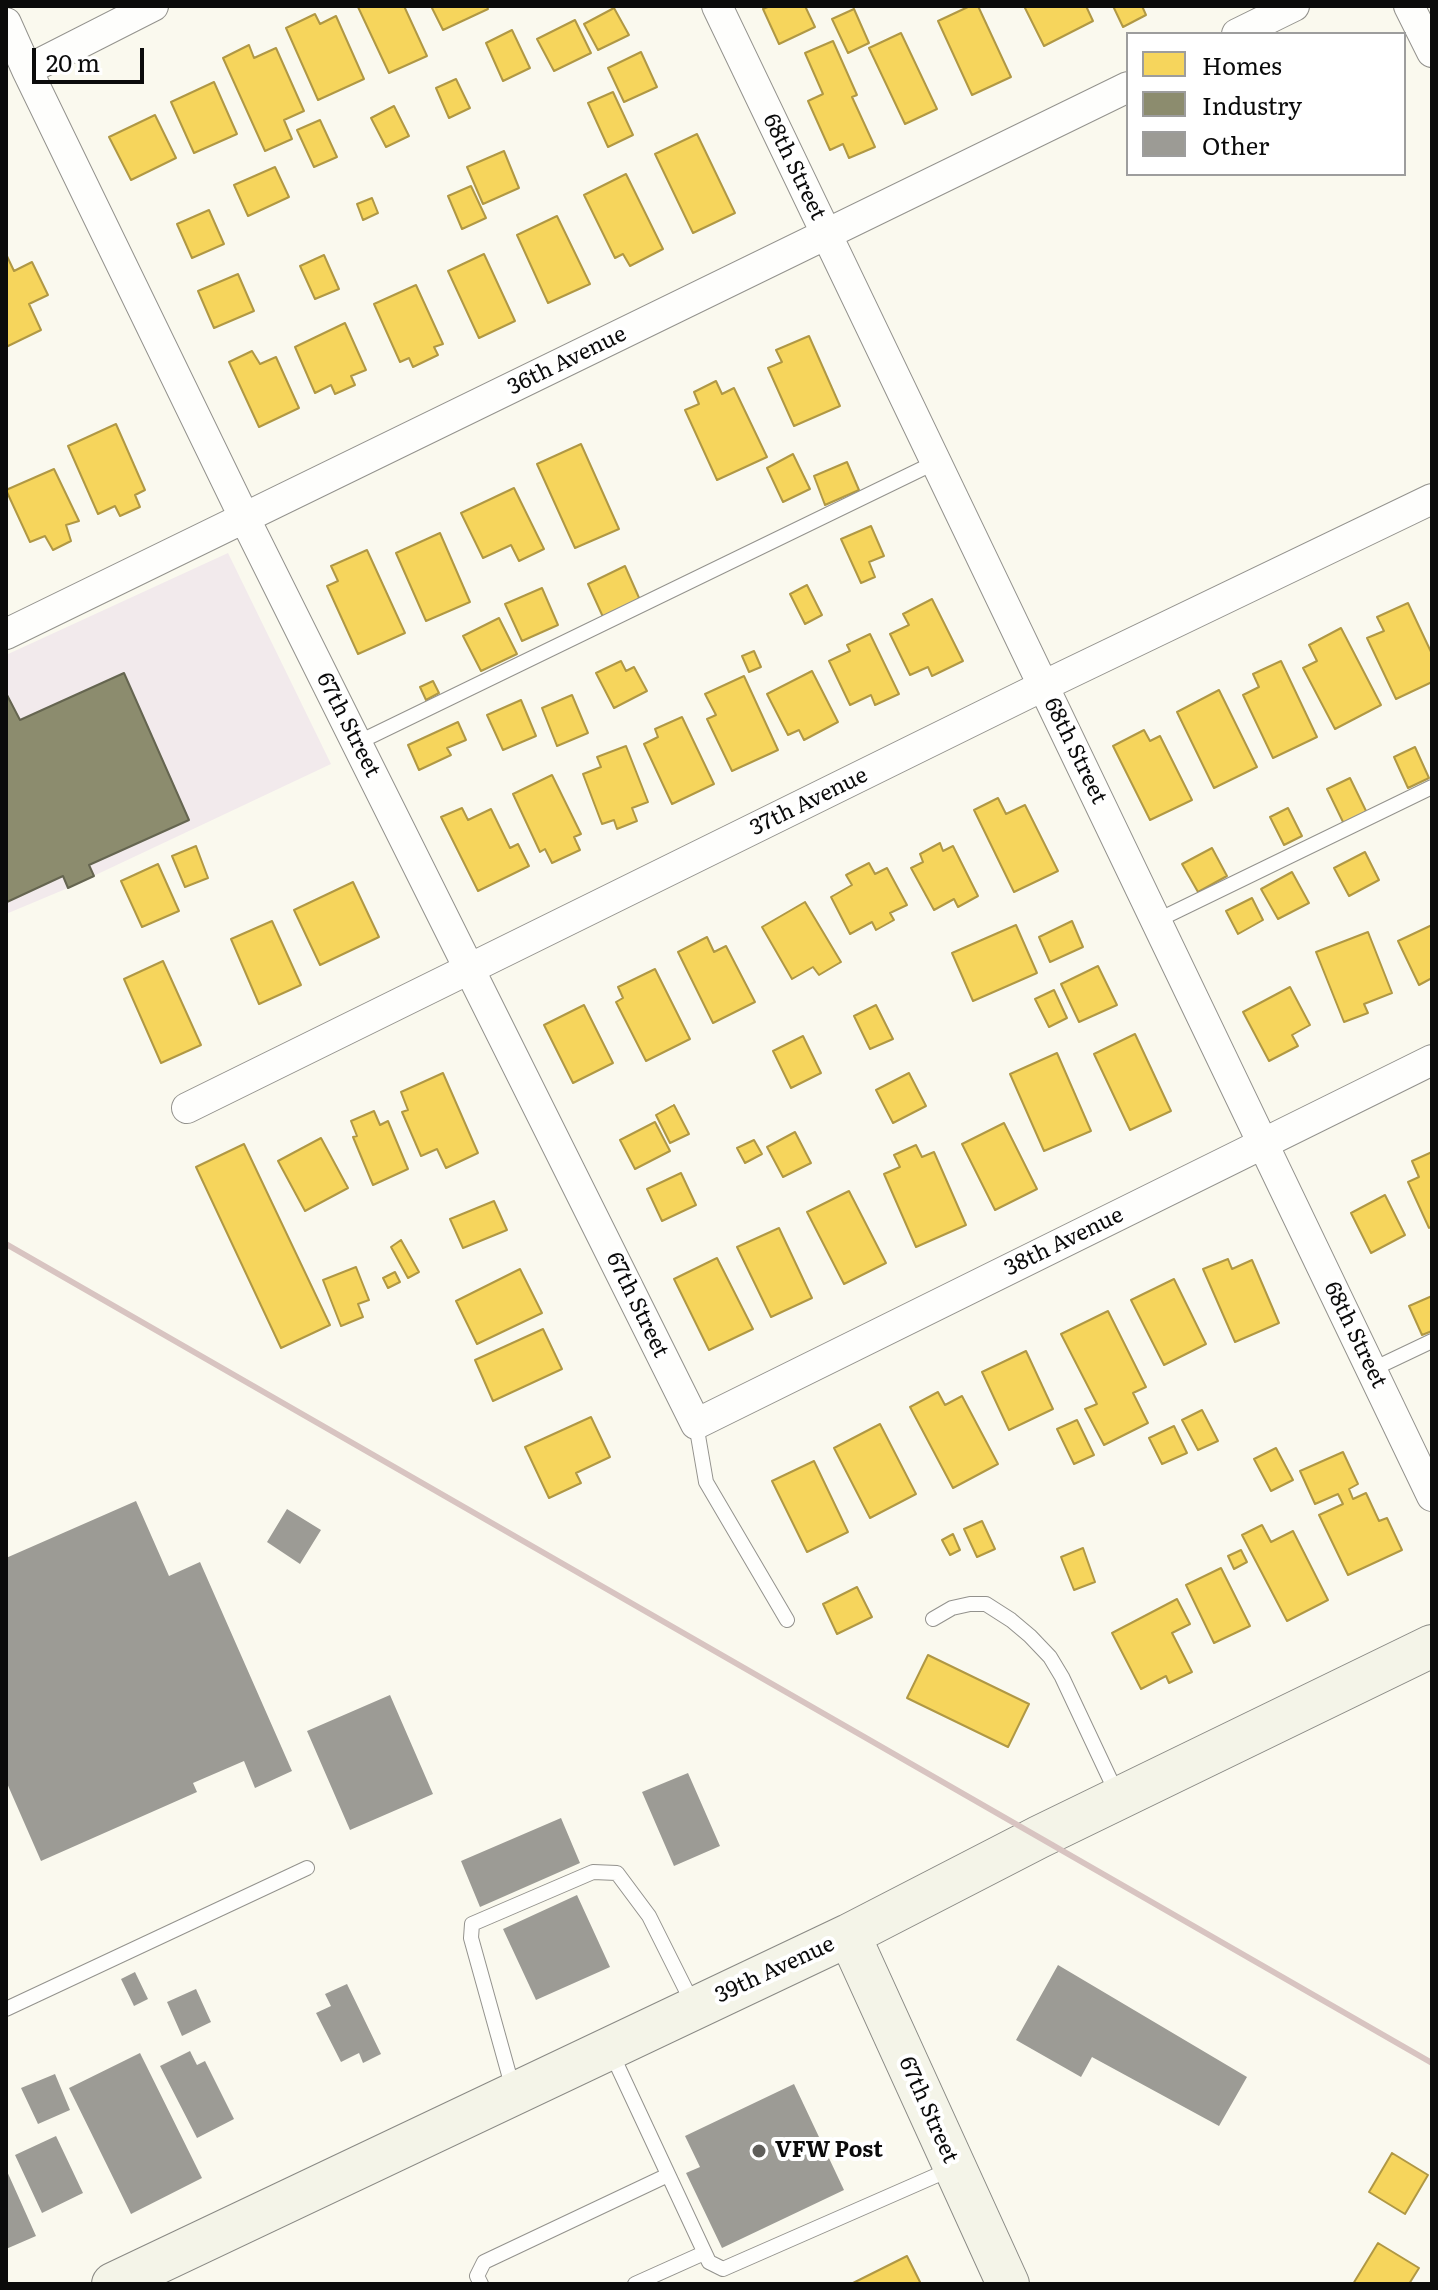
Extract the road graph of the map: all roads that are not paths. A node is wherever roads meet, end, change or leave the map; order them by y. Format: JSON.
{"nodes":[{"id":1,"x":153,"y":6,"type":"edge"},
{"id":2,"x":718,"y":6,"type":"edge"},
{"id":3,"x":1294,"y":6,"type":"edge"},
{"id":4,"x":1409,"y":6,"type":"edge"},
{"id":5,"x":6,"y":23,"type":"edge"},
{"id":6,"x":1241,"y":32,"type":"edge"},
{"id":7,"x":1432,"y":52,"type":"edge"},
{"id":8,"x":27,"y":70,"type":"junction"},
{"id":9,"x":1126,"y":88,"type":"edge"},
{"id":10,"x":827,"y":234,"type":"junction"},
{"id":11,"x":936,"y":462,"type":"junction"},
{"id":12,"x":1432,"y":499,"type":"edge"},
{"id":13,"x":244,"y":517,"type":"junction"},
{"id":14,"x":6,"y":634,"type":"edge"},
{"id":15,"x":1043,"y":686,"type":"junction"},
{"id":16,"x":357,"y":743,"type":"junction"},
{"id":17,"x":1432,"y":787,"type":"edge"},
{"id":18,"x":1156,"y":921,"type":"junction"},
{"id":19,"x":470,"y":970,"type":"junction"},
{"id":20,"x":1432,"y":1060,"type":"edge"},
{"id":21,"x":187,"y":1108,"type":"dead end"},
{"id":22,"x":1263,"y":1144,"type":"junction"},
{"id":23,"x":1432,"y":1341,"type":"edge"},
{"id":24,"x":1371,"y":1370,"type":"junction"},
{"id":25,"x":696,"y":1424,"type":"junction"},
{"id":26,"x":1432,"y":1496,"type":"edge"},
{"id":27,"x":933,"y":1619,"type":"dead end"},
{"id":28,"x":787,"y":1620,"type":"dead end"},
{"id":29,"x":1432,"y":1646,"type":"edge"},
{"id":30,"x":1119,"y":1798,"type":"junction"},
{"id":31,"x":307,"y":1868,"type":"dead end"},
{"id":32,"x":849,"y":1935,"type":"junction"},
{"id":33,"x":695,"y":2008,"type":"junction"},
{"id":34,"x":6,"y":2009,"type":"edge"},
{"id":35,"x":610,"y":2049,"type":"junction"},
{"id":36,"x":514,"y":2094,"type":"junction"},
{"id":37,"x":955,"y":2168,"type":"junction"},
{"id":38,"x":668,"y":2175,"type":"junction"},
{"id":39,"x":704,"y":2253,"type":"junction"},
{"id":40,"x":113,"y":2284,"type":"edge"},
{"id":41,"x":481,"y":2284,"type":"edge"},
{"id":42,"x":635,"y":2284,"type":"edge"},
{"id":43,"x":1008,"y":2284,"type":"edge"}],
"edges":[{"from":1,"to":8,"type":"street"},
{"from":2,"to":10,"type":"street","name":"68th Street"},
{"from":3,"to":6,"type":"street"},
{"from":4,"to":7,"type":"street"},
{"from":5,"to":8,"type":"street","name":"67th Street"},
{"from":8,"to":13,"type":"street","name":"67th Street"},
{"from":9,"to":10,"type":"street","name":"36th Avenue"},
{"from":10,"to":11,"type":"street","name":"68th Street"},
{"from":10,"to":13,"type":"street","name":"36th Avenue"},
{"from":11,"to":15,"type":"street","name":"68th Street"},
{"from":11,"to":16,"type":"lane"},
{"from":12,"to":15,"type":"street","name":"37th Avenue"},
{"from":13,"to":14,"type":"street","name":"36th Avenue"},
{"from":13,"to":16,"type":"street","name":"67th Street"},
{"from":15,"to":18,"type":"street","name":"68th Street"},
{"from":15,"to":19,"type":"street","name":"37th Avenue"},
{"from":16,"to":19,"type":"street","name":"67th Street"},
{"from":17,"to":18,"type":"lane"},
{"from":18,"to":22,"type":"street","name":"68th Street"},
{"from":19,"to":21,"type":"street","name":"37th Avenue"},
{"from":19,"to":25,"type":"street","name":"67th Street"},
{"from":20,"to":22,"type":"street","name":"38th Avenue"},
{"from":22,"to":24,"type":"street","name":"68th Street"},
{"from":22,"to":25,"type":"street","name":"38th Avenue"},
{"from":23,"to":24,"type":"lane"},
{"from":24,"to":26,"type":"street","name":"68th Street"},
{"from":25,"to":28,"type":"lane"},
{"from":27,"to":30,"type":"lane"},
{"from":29,"to":30,"type":"main road","name":"39th Avenue"},
{"from":30,"to":32,"type":"main road","name":"39th Avenue"},
{"from":31,"to":34,"type":"lane"},
{"from":32,"to":33,"type":"main road","name":"39th Avenue"},
{"from":32,"to":37,"type":"main road","name":"67th Street"},
{"from":33,"to":35,"type":"main road","name":"39th Avenue"},
{"from":33,"to":36,"type":"lane"},
{"from":35,"to":36,"type":"main road","name":"39th Avenue"},
{"from":35,"to":38,"type":"lane"},
{"from":36,"to":40,"type":"main road","name":"39th Avenue"},
{"from":37,"to":39,"type":"lane"},
{"from":37,"to":43,"type":"main road","name":"67th Street"},
{"from":38,"to":39,"type":"lane"},
{"from":38,"to":41,"type":"lane"},
{"from":39,"to":42,"type":"lane"}]}
